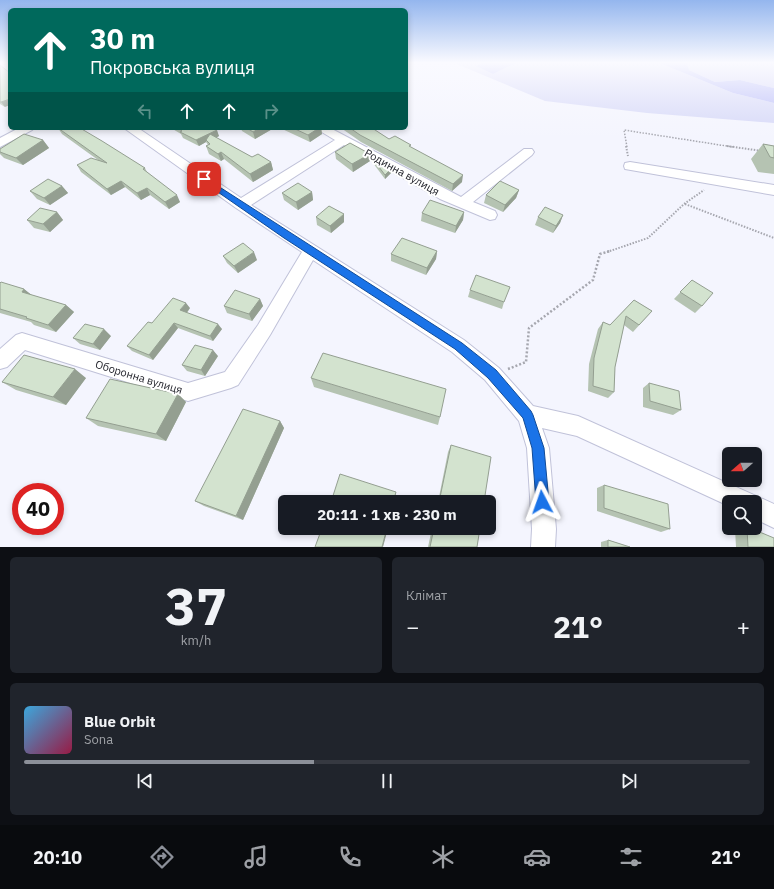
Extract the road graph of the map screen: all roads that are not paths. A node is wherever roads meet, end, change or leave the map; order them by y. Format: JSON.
{"nodes":[{"id":1,"x":24,"y":130,"type":"edge"},
{"id":2,"x":133,"y":130,"type":"edge"},
{"id":3,"x":325,"y":130,"type":"edge"},
{"id":4,"x":344,"y":140,"type":"junction"},
{"id":5,"x":0,"y":143,"type":"edge"},
{"id":6,"x":528,"y":152,"type":"dead end"},
{"id":7,"x":630,"y":166,"type":"road end"},
{"id":8,"x":774,"y":190,"type":"edge"},
{"id":9,"x":462,"y":203,"type":"junction"},
{"id":10,"x":241,"y":205,"type":"junction"},
{"id":11,"x":490,"y":215,"type":"dead end"},
{"id":12,"x":310,"y":251,"type":"junction"},
{"id":13,"x":0,"y":361,"type":"edge"},
{"id":14,"x":527,"y":415,"type":"junction"},
{"id":15,"x":730,"y":495,"type":"edge"},
{"id":16,"x":762,"y":510,"type":"edge"},
{"id":17,"x":774,"y":516,"type":"edge"},
{"id":18,"x":543,"y":547,"type":"edge"}],
"edges":[{"from":1,"to":5,"type":"street"},
{"from":2,"to":10,"type":"street"},
{"from":3,"to":4,"type":"street","name":"Родинна вулиця"},
{"from":4,"to":9,"type":"street","name":"Родинна вулиця"},
{"from":4,"to":10,"type":"street"},
{"from":6,"to":9,"type":"street"},
{"from":7,"to":8,"type":"street"},
{"from":9,"to":11,"type":"street","name":"Родинна вулиця"},
{"from":10,"to":12,"type":"street"},
{"from":12,"to":13,"type":"street","name":"Оборонна вулиця"},
{"from":12,"to":14,"type":"street"},
{"from":14,"to":15,"type":"street"},
{"from":14,"to":18,"type":"street"},
{"from":16,"to":17,"type":"street"}]}
